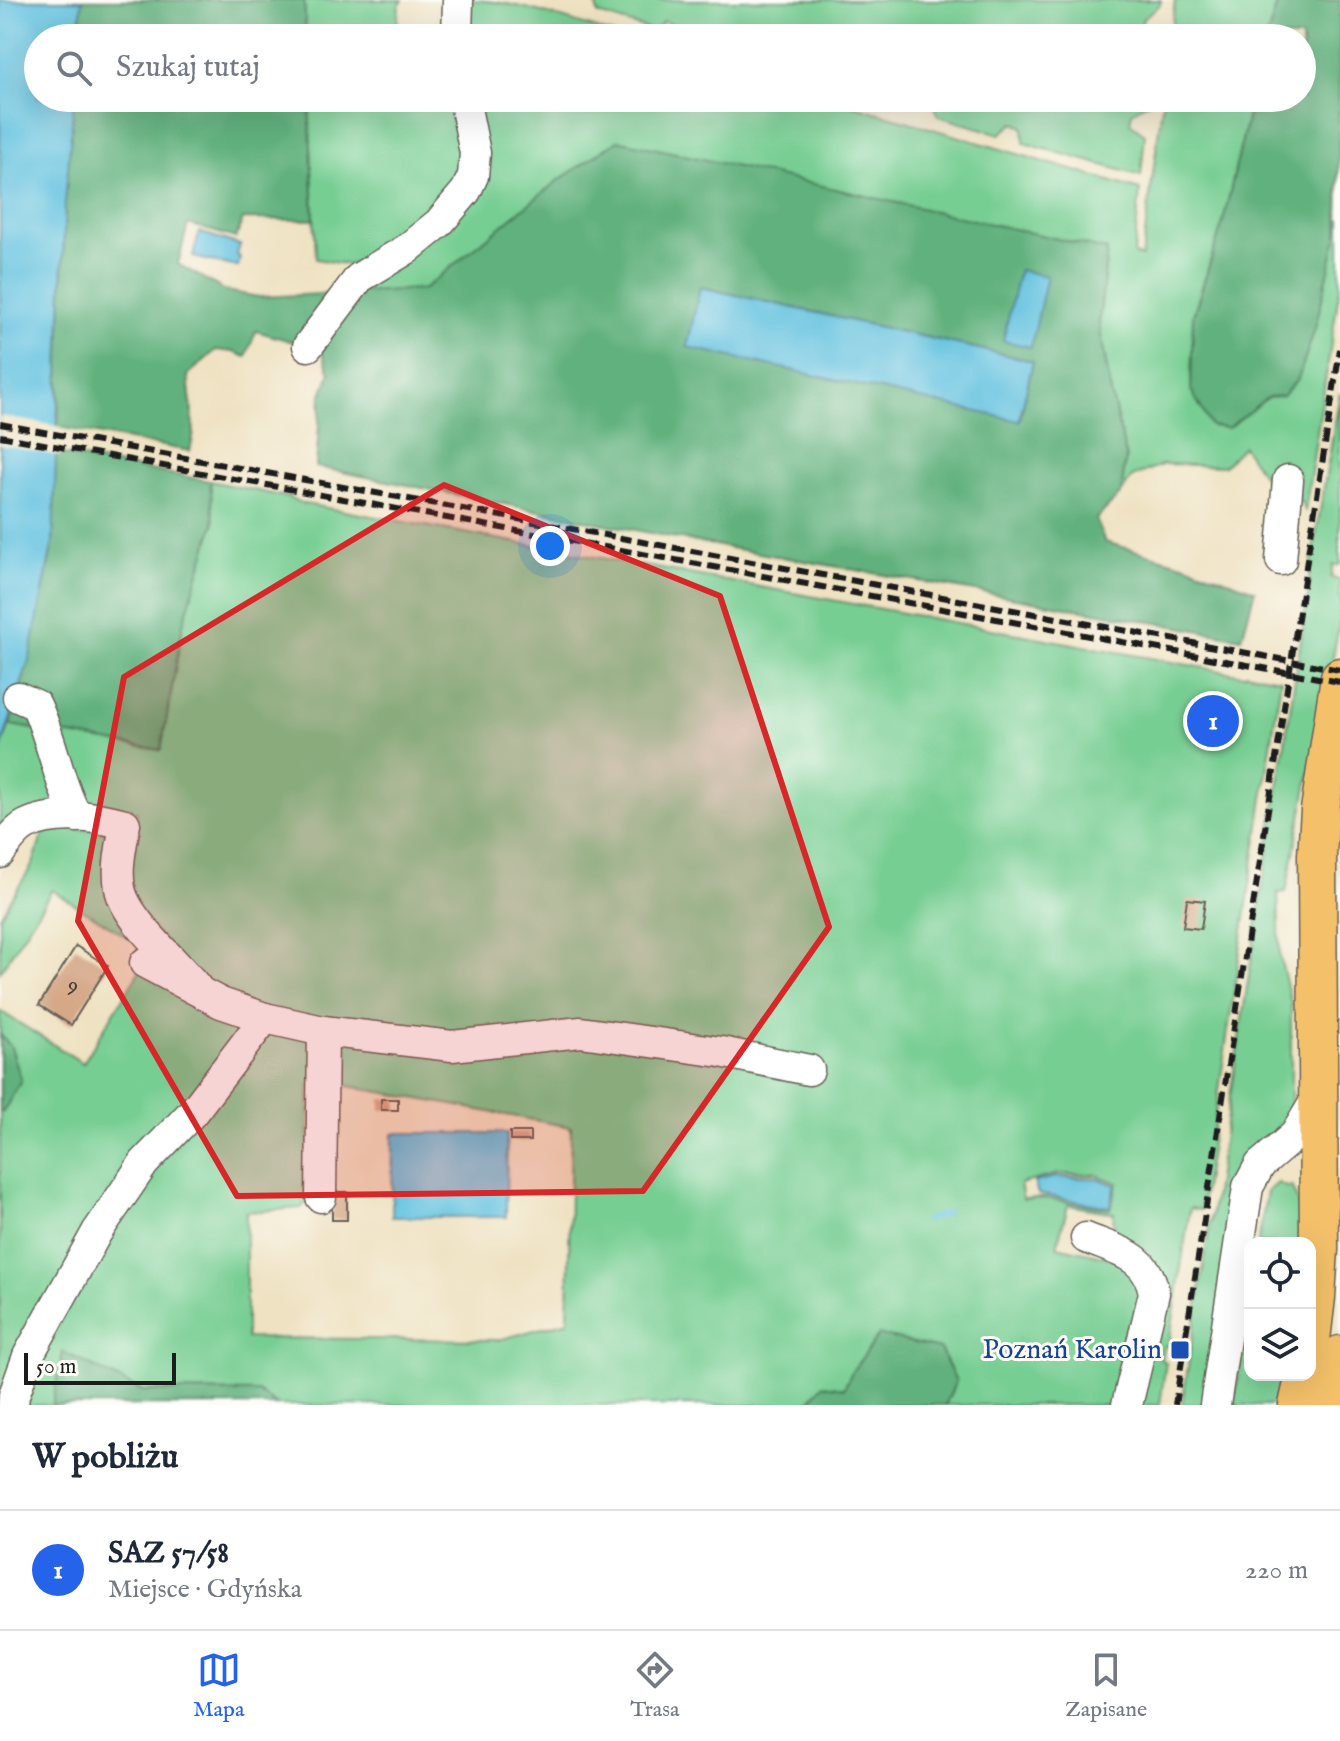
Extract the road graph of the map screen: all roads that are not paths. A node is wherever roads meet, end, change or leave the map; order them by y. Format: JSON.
{"nodes":[{"id":1,"x":458,"y":0,"type":"edge"},
{"id":2,"x":457,"y":24,"type":"edge"},
{"id":3,"x":467,"y":112,"type":"edge"},
{"id":4,"x":308,"y":346,"type":"dead end"},
{"id":5,"x":1288,"y":480,"type":"dead end"},
{"id":6,"x":1281,"y":560,"type":"dead end"},
{"id":7,"x":1340,"y":677,"type":"edge"},
{"id":8,"x":18,"y":697,"type":"dead end"},
{"id":9,"x":77,"y":817,"type":"junction"},
{"id":10,"x":0,"y":853,"type":"edge"},
{"id":11,"x":145,"y":963,"type":"dead end"},
{"id":12,"x":197,"y":988,"type":"junction"},
{"id":13,"x":265,"y":1018,"type":"junction"},
{"id":14,"x":323,"y":1031,"type":"junction"},
{"id":15,"x":809,"y":1070,"type":"dead end"},
{"id":16,"x":1319,"y":1095,"type":"junction"},
{"id":17,"x":1265,"y":1161,"type":"junction"},
{"id":18,"x":1319,"y":1192,"type":"junction"},
{"id":19,"x":321,"y":1197,"type":"dead end"},
{"id":20,"x":1086,"y":1238,"type":"dead end"},
{"id":21,"x":1314,"y":1309,"type":"edge"},
{"id":22,"x":1340,"y":1355,"type":"edge"},
{"id":23,"x":1304,"y":1381,"type":"edge"},
{"id":24,"x":13,"y":1405,"type":"edge"},
{"id":25,"x":1127,"y":1405,"type":"edge"},
{"id":26,"x":1215,"y":1405,"type":"edge"},
{"id":27,"x":1298,"y":1405,"type":"edge"},
{"id":28,"x":1330,"y":1405,"type":"edge"}],
"edges":[{"from":1,"to":2,"type":"street"},
{"from":3,"to":4,"type":"street"},
{"from":5,"to":6,"type":"street"},
{"from":7,"to":16,"type":"main road"},
{"from":8,"to":9,"type":"street"},
{"from":9,"to":10,"type":"street"},
{"from":9,"to":12,"type":"street"},
{"from":11,"to":12,"type":"street"},
{"from":12,"to":13,"type":"street"},
{"from":13,"to":14,"type":"street"},
{"from":13,"to":24,"type":"street"},
{"from":14,"to":15,"type":"street"},
{"from":14,"to":19,"type":"street"},
{"from":16,"to":17,"type":"street"},
{"from":16,"to":18,"type":"main road"},
{"from":17,"to":18,"type":"street"},
{"from":17,"to":26,"type":"street"},
{"from":18,"to":21,"type":"main road"},
{"from":20,"to":25,"type":"street"},
{"from":22,"to":28,"type":"main road"},
{"from":23,"to":27,"type":"main road"}]}
